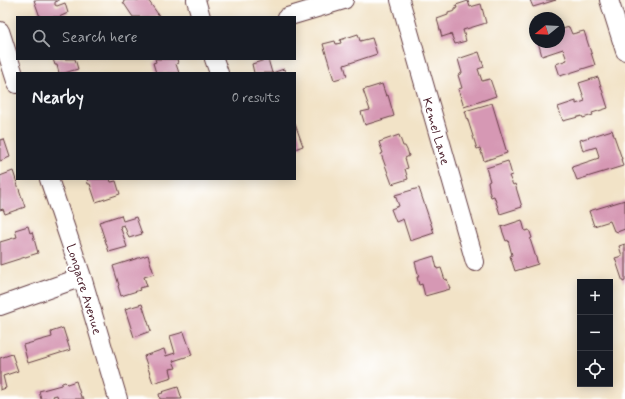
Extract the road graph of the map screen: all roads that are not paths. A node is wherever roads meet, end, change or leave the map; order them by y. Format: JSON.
{"nodes":[{"id":1,"x":196,"y":0,"type":"edge"},
{"id":2,"x":344,"y":0,"type":"edge"},
{"id":3,"x":400,"y":0,"type":"edge"},
{"id":4,"x":609,"y":0,"type":"edge"},
{"id":5,"x":201,"y":16,"type":"edge"},
{"id":6,"x":289,"y":16,"type":"edge"},
{"id":7,"x":0,"y":31,"type":"edge"},
{"id":8,"x":625,"y":51,"type":"edge"},
{"id":9,"x":214,"y":60,"type":"edge"},
{"id":10,"x":218,"y":72,"type":"edge"},
{"id":11,"x":10,"y":80,"type":"edge"},
{"id":12,"x":49,"y":180,"type":"edge"},
{"id":13,"x":475,"y":262,"type":"dead end"},
{"id":14,"x":82,"y":277,"type":"junction"},
{"id":15,"x":0,"y":306,"type":"edge"},
{"id":16,"x":118,"y":399,"type":"edge"}],
"edges":[{"from":1,"to":5,"type":"street"},
{"from":2,"to":6,"type":"street"},
{"from":3,"to":13,"type":"street","name":"Kemel Lane"},
{"from":4,"to":8,"type":"street"},
{"from":7,"to":11,"type":"street"},
{"from":9,"to":10,"type":"street"},
{"from":12,"to":14,"type":"street","name":"Longacre Avenue"},
{"from":14,"to":15,"type":"street"},
{"from":14,"to":16,"type":"street","name":"Longacre Avenue"}]}
